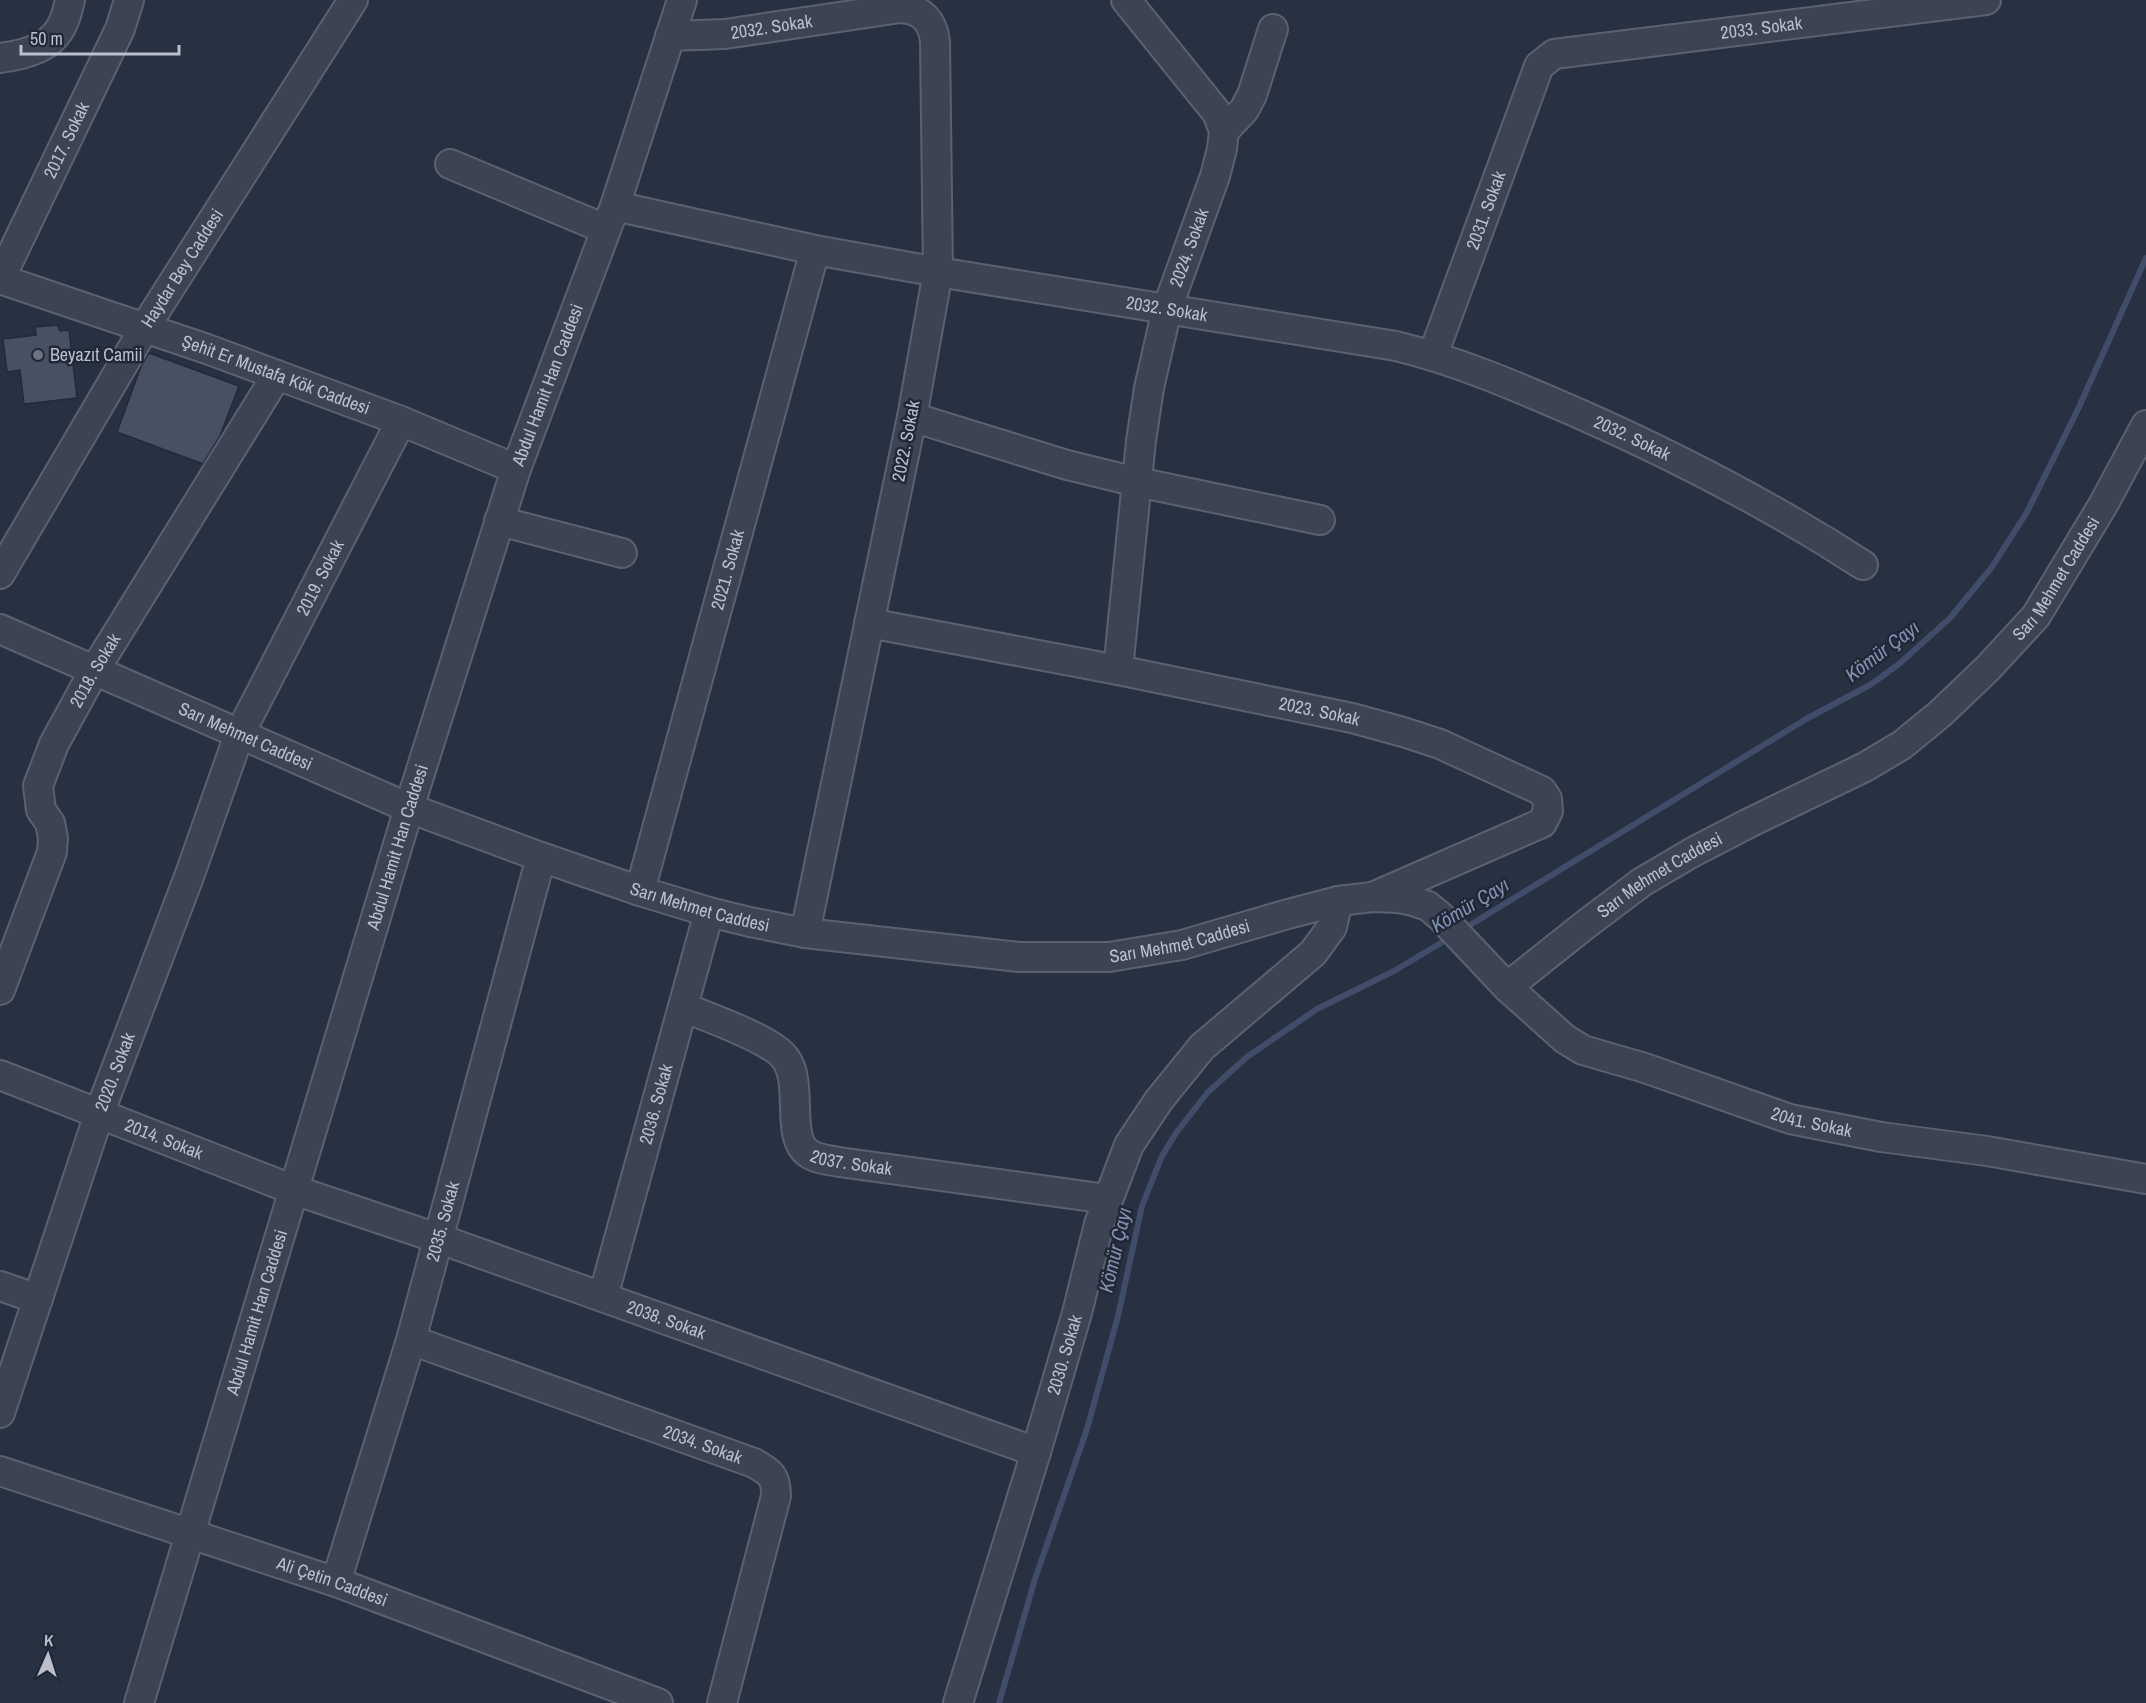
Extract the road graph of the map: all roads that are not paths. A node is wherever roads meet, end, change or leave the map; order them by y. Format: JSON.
{"nodes":[{"id":1,"x":70,"y":0,"type":"edge"},
{"id":2,"x":132,"y":0,"type":"edge"},
{"id":3,"x":352,"y":0,"type":"edge"},
{"id":4,"x":682,"y":0,"type":"edge"},
{"id":5,"x":1126,"y":0,"type":"edge"},
{"id":6,"x":1986,"y":0,"type":"edge"},
{"id":7,"x":1273,"y":29,"type":"dead end"},
{"id":8,"x":670,"y":36,"type":"junction"},
{"id":9,"x":0,"y":58,"type":"edge"},
{"id":10,"x":1539,"y":66,"type":"joint"},
{"id":11,"x":1224,"y":131,"type":"junction"},
{"id":12,"x":450,"y":164,"type":"dead end"},
{"id":13,"x":610,"y":218,"type":"junction"},
{"id":14,"x":815,"y":250,"type":"junction"},
{"id":15,"x":938,"y":272,"type":"junction"},
{"id":16,"x":0,"y":279,"type":"edge"},
{"id":17,"x":1167,"y":309,"type":"junction"},
{"id":18,"x":145,"y":327,"type":"junction"},
{"id":19,"x":1433,"y":355,"type":"junction"},
{"id":20,"x":277,"y":375,"type":"junction"},
{"id":21,"x":912,"y":417,"type":"junction"},
{"id":22,"x":402,"y":421,"type":"junction"},
{"id":23,"x":2146,"y":425,"type":"edge"},
{"id":24,"x":516,"y":469,"type":"junction"},
{"id":25,"x":1137,"y":482,"type":"junction"},
{"id":26,"x":1320,"y":520,"type":"dead end"},
{"id":27,"x":499,"y":521,"type":"junction"},
{"id":28,"x":622,"y":554,"type":"dead end"},
{"id":29,"x":1863,"y":565,"type":"dead end"},
{"id":30,"x":0,"y":574,"type":"edge"},
{"id":31,"x":869,"y":623,"type":"junction"},
{"id":32,"x":0,"y":629,"type":"edge"},
{"id":33,"x":1118,"y":670,"type":"junction"},
{"id":34,"x":94,"y":671,"type":"junction"},
{"id":35,"x":238,"y":735,"type":"junction"},
{"id":36,"x":409,"y":808,"type":"junction"},
{"id":37,"x":541,"y":857,"type":"junction"},
{"id":38,"x":640,"y":891,"type":"junction"},
{"id":39,"x":1373,"y":897,"type":"junction"},
{"id":40,"x":1338,"y":902,"type":"junction"},
{"id":41,"x":709,"y":912,"type":"junction"},
{"id":42,"x":805,"y":933,"type":"junction"},
{"id":43,"x":1508,"y":987,"type":"junction"},
{"id":44,"x":0,"y":990,"type":"edge"},
{"id":45,"x":683,"y":1007,"type":"junction"},
{"id":46,"x":0,"y":1075,"type":"edge"},
{"id":47,"x":99,"y":1114,"type":"junction"},
{"id":48,"x":2146,"y":1179,"type":"edge"},
{"id":49,"x":294,"y":1190,"type":"junction"},
{"id":50,"x":1107,"y":1200,"type":"junction"},
{"id":51,"x":437,"y":1238,"type":"junction"},
{"id":52,"x":0,"y":1286,"type":"edge"},
{"id":53,"x":603,"y":1297,"type":"junction"},
{"id":54,"x":38,"y":1299,"type":"junction"},
{"id":55,"x":411,"y":1340,"type":"junction"},
{"id":56,"x":0,"y":1413,"type":"edge"},
{"id":57,"x":1036,"y":1452,"type":"junction"},
{"id":58,"x":0,"y":1470,"type":"edge"},
{"id":59,"x":189,"y":1534,"type":"junction"},
{"id":60,"x":336,"y":1582,"type":"junction"},
{"id":61,"x":139,"y":1703,"type":"edge"},
{"id":62,"x":658,"y":1703,"type":"edge"},
{"id":63,"x":722,"y":1703,"type":"edge"},
{"id":64,"x":958,"y":1703,"type":"edge"}],
"edges":[{"from":1,"to":9,"type":"street"},
{"from":2,"to":16,"type":"street","name":"2017. Sokak"},
{"from":3,"to":18,"type":"street","name":"Haydar Bey Caddesi"},
{"from":4,"to":8,"type":"street","name":"Abdul Hamit Han Caddesi"},
{"from":5,"to":11,"type":"street"},
{"from":6,"to":10,"type":"street","name":"2033. Sokak"},
{"from":7,"to":11,"type":"street"},
{"from":8,"to":13,"type":"street","name":"Abdul Hamit Han Caddesi"},
{"from":8,"to":15,"type":"street","name":"2032. Sokak"},
{"from":10,"to":19,"type":"street","name":"2031. Sokak"},
{"from":11,"to":17,"type":"street","name":"2024. Sokak"},
{"from":12,"to":13,"type":"street"},
{"from":13,"to":14,"type":"street"},
{"from":13,"to":24,"type":"street","name":"Abdul Hamit Han Caddesi"},
{"from":14,"to":15,"type":"street"},
{"from":14,"to":38,"type":"street","name":"2021. Sokak"},
{"from":15,"to":17,"type":"street","name":"2032. Sokak"},
{"from":15,"to":21,"type":"street","name":"2022. Sokak"},
{"from":16,"to":18,"type":"street","name":"Şehit Er Mustafa Kök Caddesi"},
{"from":17,"to":19,"type":"street","name":"2032. Sokak"},
{"from":17,"to":25,"type":"street","name":"2024. Sokak"},
{"from":18,"to":20,"type":"street","name":"Şehit Er Mustafa Kök Caddesi"},
{"from":18,"to":30,"type":"street","name":"Haydar Bey Caddesi"},
{"from":19,"to":29,"type":"street","name":"2032. Sokak"},
{"from":20,"to":22,"type":"street","name":"Şehit Er Mustafa Kök Caddesi"},
{"from":20,"to":34,"type":"street","name":"2018. Sokak"},
{"from":21,"to":25,"type":"street"},
{"from":21,"to":31,"type":"street","name":"2022. Sokak"},
{"from":22,"to":24,"type":"street","name":"Şehit Er Mustafa Kök Caddesi"},
{"from":22,"to":35,"type":"street","name":"2019. Sokak"},
{"from":23,"to":43,"type":"street","name":"Sarı Mehmet Caddesi"},
{"from":24,"to":27,"type":"street","name":"Abdul Hamit Han Caddesi"},
{"from":25,"to":26,"type":"street"},
{"from":25,"to":33,"type":"street","name":"2024. Sokak"},
{"from":27,"to":28,"type":"street"},
{"from":27,"to":36,"type":"street","name":"Abdul Hamit Han Caddesi"},
{"from":31,"to":33,"type":"street","name":"2023. Sokak"},
{"from":31,"to":42,"type":"street","name":"2022. Sokak"},
{"from":32,"to":34,"type":"street","name":"Sarı Mehmet Caddesi"},
{"from":33,"to":39,"type":"street","name":"2023. Sokak"},
{"from":34,"to":35,"type":"street","name":"Sarı Mehmet Caddesi"},
{"from":34,"to":44,"type":"street","name":"2018. Sokak"},
{"from":35,"to":36,"type":"street","name":"Sarı Mehmet Caddesi"},
{"from":35,"to":47,"type":"street","name":"2020. Sokak"},
{"from":36,"to":37,"type":"street","name":"Sarı Mehmet Caddesi"},
{"from":36,"to":49,"type":"street","name":"Abdul Hamit Han Caddesi"},
{"from":37,"to":38,"type":"street","name":"Sarı Mehmet Caddesi"},
{"from":37,"to":51,"type":"street","name":"2035. Sokak"},
{"from":38,"to":41,"type":"street","name":"Sarı Mehmet Caddesi"},
{"from":39,"to":40,"type":"street","name":"Sarı Mehmet Caddesi"},
{"from":39,"to":43,"type":"street","name":"Sarı Mehmet Caddesi"},
{"from":40,"to":42,"type":"street","name":"Sarı Mehmet Caddesi"},
{"from":40,"to":50,"type":"street","name":"2030. Sokak"},
{"from":41,"to":42,"type":"street","name":"Sarı Mehmet Caddesi"},
{"from":41,"to":45,"type":"street","name":"2036. Sokak"},
{"from":43,"to":48,"type":"street","name":"2041. Sokak"},
{"from":45,"to":50,"type":"street","name":"2037. Sokak"},
{"from":45,"to":53,"type":"street","name":"2036. Sokak"},
{"from":46,"to":47,"type":"street","name":"2014. Sokak"},
{"from":47,"to":49,"type":"street","name":"2014. Sokak"},
{"from":47,"to":54,"type":"street","name":"2020. Sokak"},
{"from":49,"to":51,"type":"street","name":"2038. Sokak"},
{"from":49,"to":59,"type":"street","name":"Abdul Hamit Han Caddesi"},
{"from":50,"to":57,"type":"street","name":"2030. Sokak"},
{"from":51,"to":53,"type":"street","name":"2038. Sokak"},
{"from":51,"to":55,"type":"street","name":"2035. Sokak"},
{"from":52,"to":54,"type":"street"},
{"from":53,"to":57,"type":"street","name":"2038. Sokak"},
{"from":54,"to":56,"type":"street","name":"2020. Sokak"},
{"from":55,"to":60,"type":"street","name":"2035. Sokak"},
{"from":55,"to":63,"type":"street","name":"2034. Sokak"},
{"from":57,"to":64,"type":"street","name":"2030. Sokak"},
{"from":58,"to":59,"type":"street","name":"Ali Çetin Caddesi"},
{"from":59,"to":60,"type":"street","name":"Ali Çetin Caddesi"},
{"from":59,"to":61,"type":"street","name":"Abdul Hamit Han Caddesi"},
{"from":60,"to":62,"type":"street","name":"Ali Çetin Caddesi"}]}
